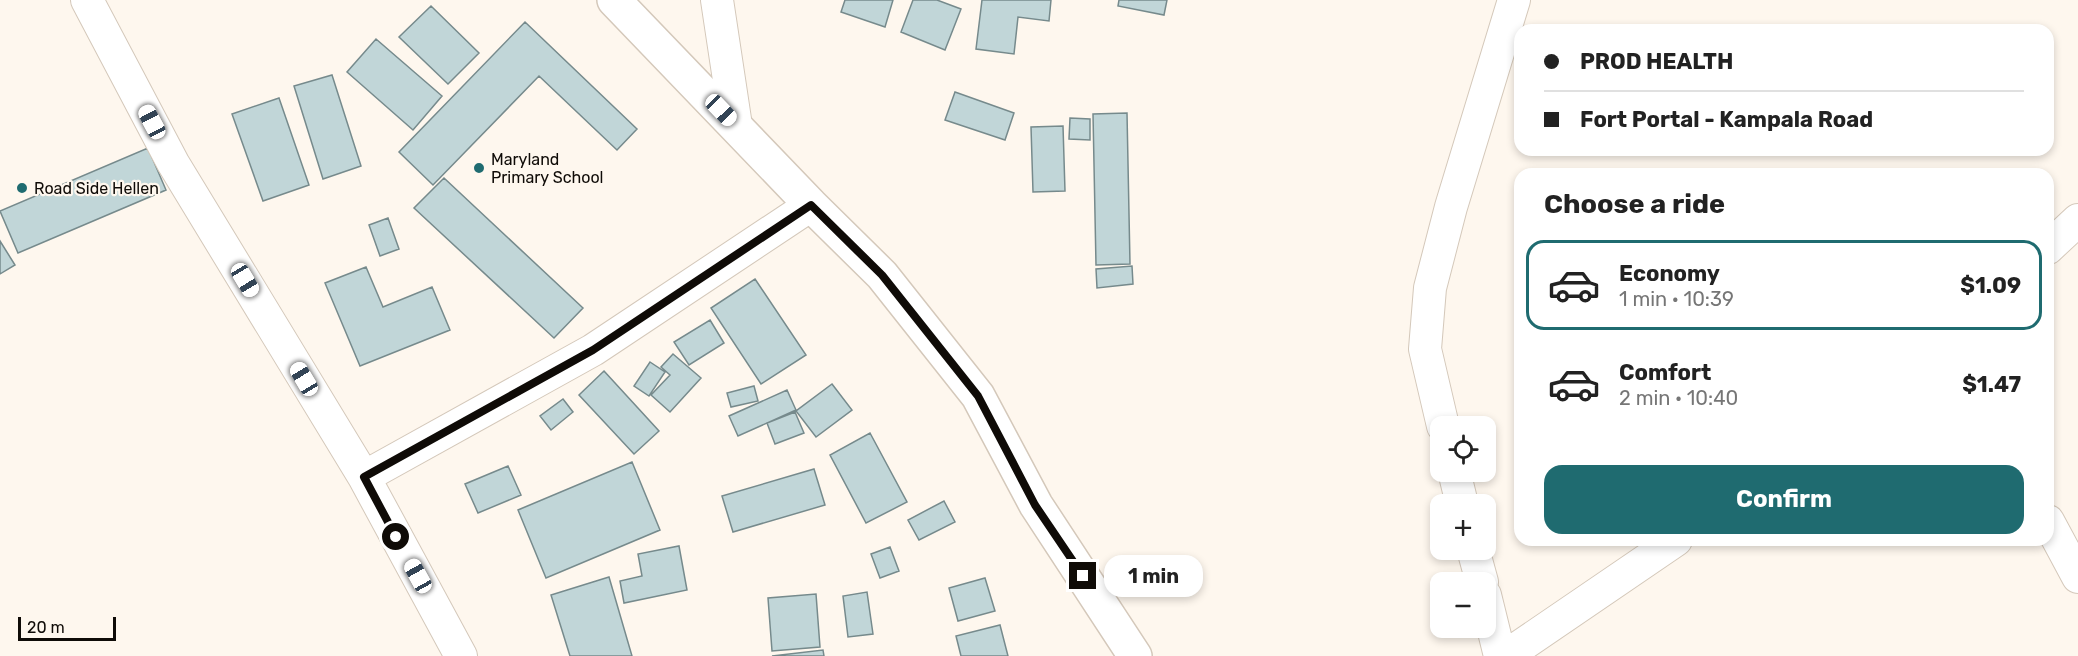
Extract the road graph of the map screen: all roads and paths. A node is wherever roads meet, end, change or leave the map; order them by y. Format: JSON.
{"nodes":[{"id":1,"x":87,"y":0,"type":"edge"},
{"id":2,"x":614,"y":0,"type":"edge"},
{"id":3,"x":1514,"y":0,"type":"edge"},
{"id":4,"x":717,"y":1,"type":"edge"},
{"id":5,"x":736,"y":126,"type":"junction"},
{"id":6,"x":811,"y":205,"type":"junction"},
{"id":7,"x":2078,"y":220,"type":"edge"},
{"id":8,"x":2054,"y":242,"type":"edge"},
{"id":9,"x":1441,"y":416,"type":"edge"},
{"id":10,"x":364,"y":477,"type":"junction"},
{"id":11,"x":2054,"y":532,"type":"edge"},
{"id":12,"x":1667,"y":546,"type":"edge"},
{"id":13,"x":2078,"y":577,"type":"edge"},
{"id":14,"x":1496,"y":638,"type":"edge"},
{"id":15,"x":461,"y":656,"type":"edge"},
{"id":16,"x":1135,"y":656,"type":"edge"},
{"id":17,"x":1500,"y":656,"type":"edge"},
{"id":18,"x":1506,"y":656,"type":"edge"}],
"edges":[{"from":1,"to":10,"type":"street"},
{"from":2,"to":5,"type":"main road"},
{"from":3,"to":9,"type":"street"},
{"from":4,"to":5,"type":"street"},
{"from":5,"to":6,"type":"main road"},
{"from":6,"to":10,"type":"street"},
{"from":6,"to":16,"type":"main road"},
{"from":7,"to":8,"type":"street"},
{"from":10,"to":15,"type":"street"},
{"from":11,"to":13,"type":"street"},
{"from":12,"to":18,"type":"street"},
{"from":14,"to":17,"type":"street"}]}
